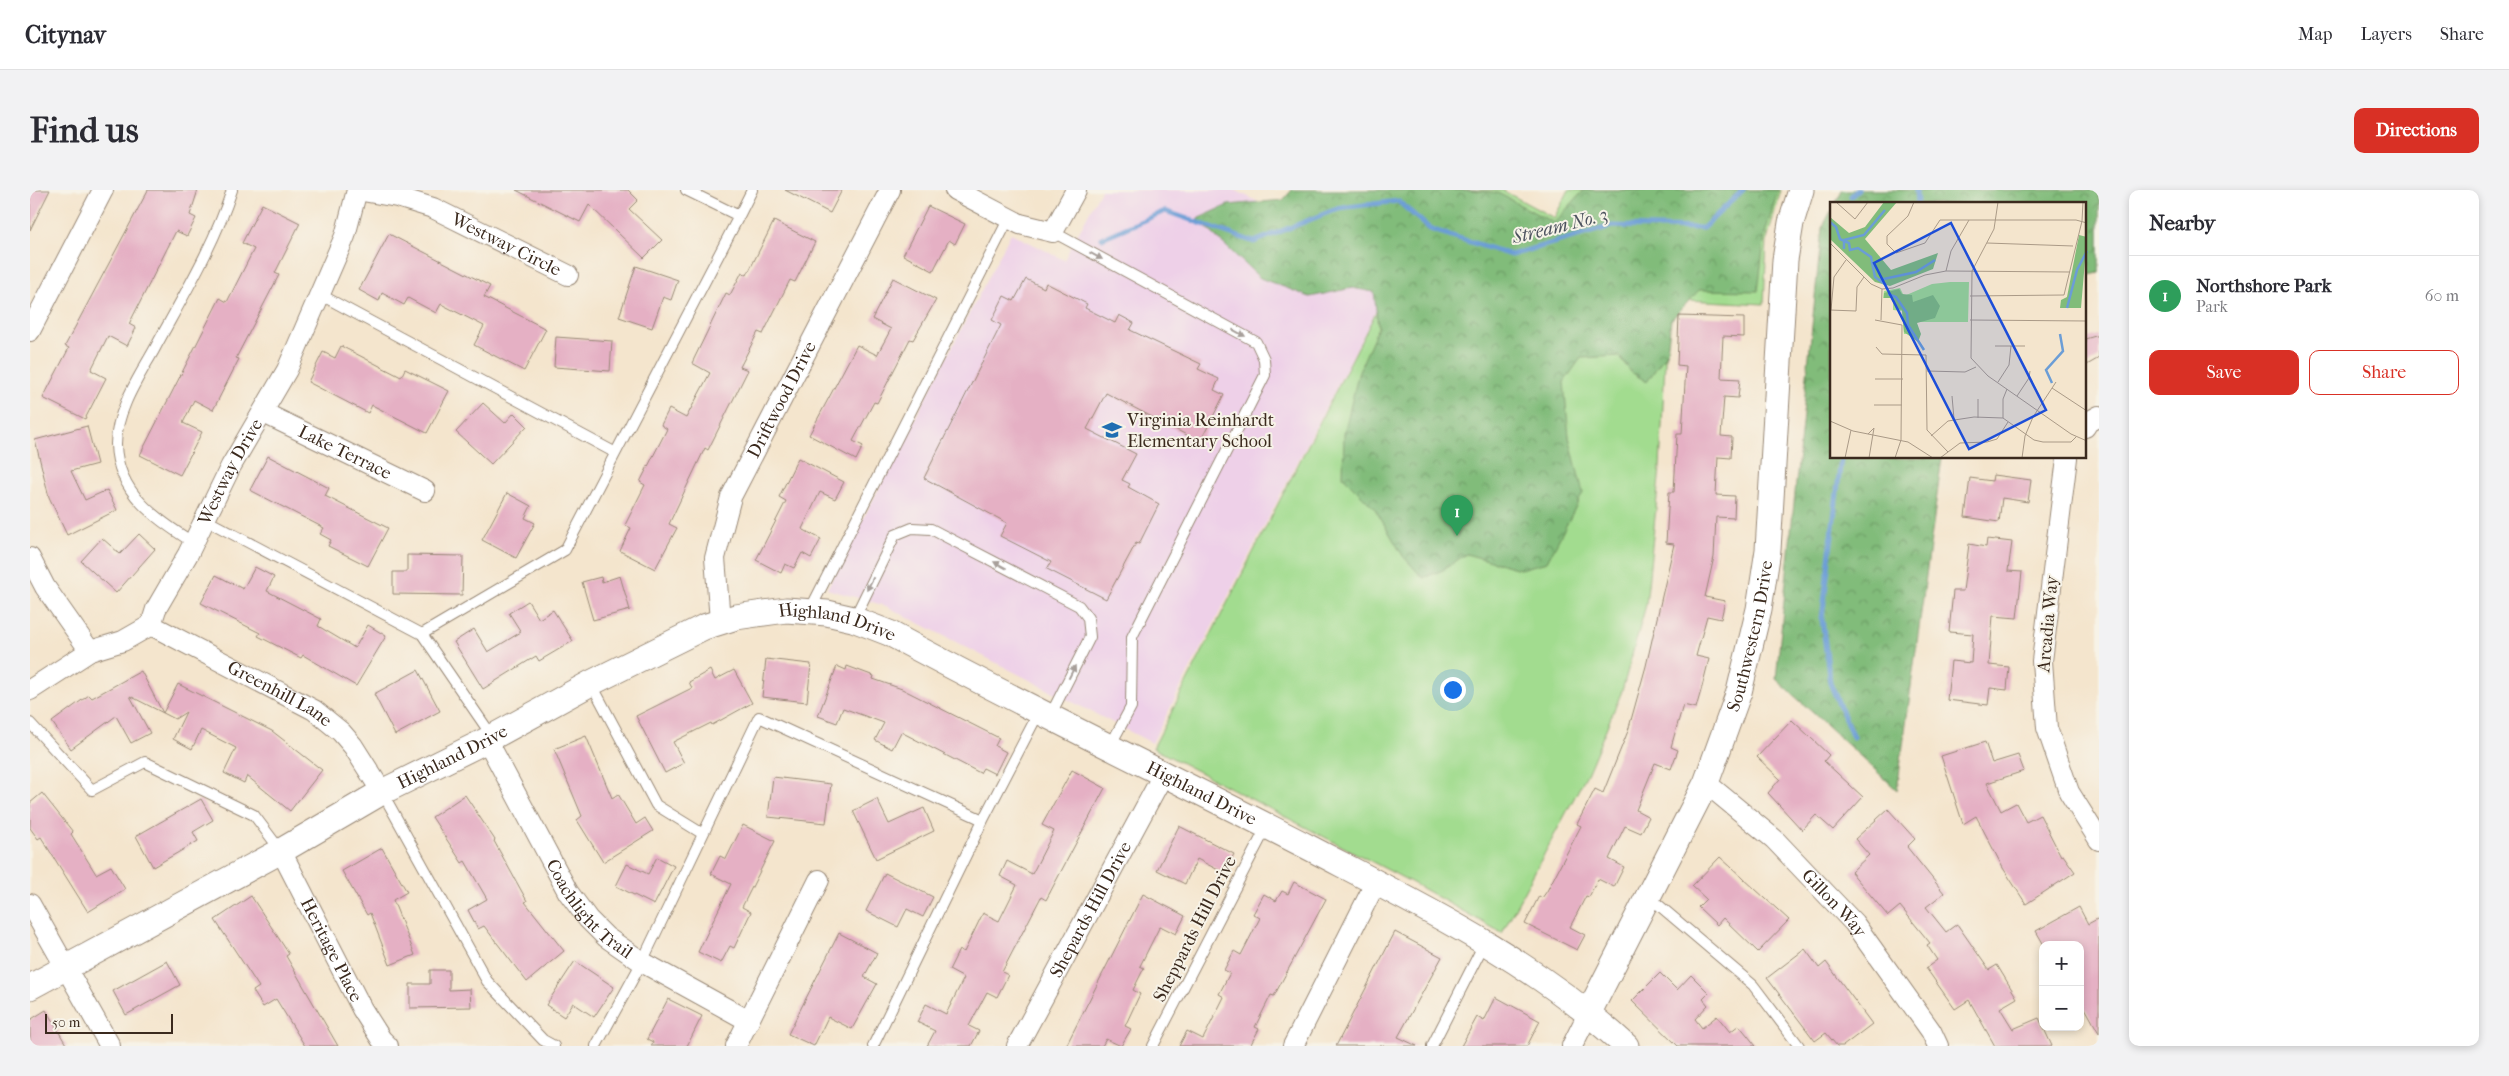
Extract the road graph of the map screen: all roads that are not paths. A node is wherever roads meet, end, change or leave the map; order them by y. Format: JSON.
{"nodes":[{"id":1,"x":103,"y":190,"type":"edge"},
{"id":2,"x":232,"y":190,"type":"edge"},
{"id":3,"x":357,"y":190,"type":"edge"},
{"id":4,"x":686,"y":190,"type":"edge"},
{"id":5,"x":752,"y":190,"type":"edge"},
{"id":6,"x":890,"y":190,"type":"edge"},
{"id":7,"x":956,"y":190,"type":"edge"},
{"id":8,"x":1076,"y":190,"type":"edge"},
{"id":9,"x":1801,"y":190,"type":"edge"},
{"id":10,"x":739,"y":216,"type":"junction"},
{"id":11,"x":1009,"y":218,"type":"junction"},
{"id":12,"x":1053,"y":232,"type":"junction"},
{"id":13,"x":568,"y":275,"type":"dead end"},
{"id":14,"x":321,"y":295,"type":"junction"},
{"id":15,"x":30,"y":331,"type":"edge"},
{"id":16,"x":264,"y":413,"type":"junction"},
{"id":17,"x":2099,"y":416,"type":"edge"},
{"id":18,"x":2086,"y":425,"type":"edge"},
{"id":19,"x":614,"y":452,"type":"junction"},
{"id":20,"x":2067,"y":459,"type":"edge"},
{"id":21,"x":425,"y":491,"type":"dead end"},
{"id":22,"x":206,"y":520,"type":"junction"},
{"id":23,"x":194,"y":543,"type":"junction"},
{"id":24,"x":30,"y":558,"type":"edge"},
{"id":25,"x":809,"y":611,"type":"junction"},
{"id":26,"x":720,"y":620,"type":"junction"},
{"id":27,"x":853,"y":620,"type":"junction"},
{"id":28,"x":150,"y":625,"type":"junction"},
{"id":29,"x":422,"y":634,"type":"junction"},
{"id":30,"x":90,"y":651,"type":"junction"},
{"id":31,"x":591,"y":683,"type":"junction"},
{"id":32,"x":30,"y":690,"type":"edge"},
{"id":33,"x":1045,"y":713,"type":"junction"},
{"id":34,"x":30,"y":722,"type":"edge"},
{"id":35,"x":490,"y":739,"type":"junction"},
{"id":36,"x":1110,"y":746,"type":"junction"},
{"id":37,"x":1164,"y":773,"type":"junction"},
{"id":38,"x":1706,"y":783,"type":"junction"},
{"id":39,"x":382,"y":792,"type":"junction"},
{"id":40,"x":983,"y":820,"type":"junction"},
{"id":41,"x":1267,"y":826,"type":"junction"},
{"id":42,"x":703,"y":834,"type":"junction"},
{"id":43,"x":2099,"y":840,"type":"edge"},
{"id":44,"x":280,"y":851,"type":"junction"},
{"id":45,"x":819,"y":880,"type":"dead end"},
{"id":46,"x":1376,"y":882,"type":"junction"},
{"id":47,"x":1648,"y":895,"type":"junction"},
{"id":48,"x":30,"y":904,"type":"edge"},
{"id":49,"x":1485,"y":941,"type":"junction"},
{"id":50,"x":642,"y":962,"type":"junction"},
{"id":51,"x":68,"y":968,"type":"junction"},
{"id":52,"x":30,"y":987,"type":"edge"},
{"id":53,"x":1589,"y":1012,"type":"junction"},
{"id":54,"x":749,"y":1021,"type":"junction"},
{"id":55,"x":110,"y":1046,"type":"edge"},
{"id":56,"x":388,"y":1046,"type":"edge"},
{"id":57,"x":554,"y":1046,"type":"edge"},
{"id":58,"x":596,"y":1046,"type":"edge"},
{"id":59,"x":736,"y":1046,"type":"edge"},
{"id":60,"x":873,"y":1046,"type":"edge"},
{"id":61,"x":1018,"y":1046,"type":"edge"},
{"id":62,"x":1153,"y":1046,"type":"edge"},
{"id":63,"x":1293,"y":1046,"type":"edge"},
{"id":64,"x":1432,"y":1046,"type":"edge"},
{"id":65,"x":1572,"y":1046,"type":"edge"},
{"id":66,"x":1626,"y":1046,"type":"edge"},
{"id":67,"x":1800,"y":1046,"type":"edge"},
{"id":68,"x":1938,"y":1046,"type":"edge"}],
"edges":[{"from":1,"to":15,"type":"street"},
{"from":2,"to":23,"type":"lane"},
{"from":3,"to":13,"type":"street","name":"Westway Circle"},
{"from":3,"to":14,"type":"street","name":"Westway Drive"},
{"from":4,"to":10,"type":"lane"},
{"from":5,"to":10,"type":"lane"},
{"from":6,"to":26,"type":"street","name":"Driftwood Drive"},
{"from":7,"to":11,"type":"street"},
{"from":8,"to":12,"type":"street"},
{"from":9,"to":38,"type":"street","name":"Southwestern Drive"},
{"from":10,"to":19,"type":"lane"},
{"from":11,"to":12,"type":"street"},
{"from":11,"to":25,"type":"lane"},
{"from":12,"to":36,"type":"lane","one_way":true},
{"from":14,"to":16,"type":"street","name":"Westway Drive"},
{"from":14,"to":19,"type":"lane"},
{"from":16,"to":21,"type":"street","name":"Lake Terrace"},
{"from":16,"to":22,"type":"street","name":"Westway Drive"},
{"from":17,"to":18,"type":"street"},
{"from":19,"to":29,"type":"lane"},
{"from":20,"to":43,"type":"street","name":"Arcadia Way"},
{"from":22,"to":23,"type":"street","name":"Westway Drive"},
{"from":22,"to":29,"type":"lane"},
{"from":23,"to":28,"type":"street","name":"Westway Drive"},
{"from":24,"to":30,"type":"street"},
{"from":25,"to":26,"type":"street","name":"Highland Drive"},
{"from":25,"to":27,"type":"street","name":"Highland Drive"},
{"from":26,"to":31,"type":"street","name":"Highland Drive"},
{"from":27,"to":33,"type":"street","name":"Highland Drive"},
{"from":33,"to":27,"type":"lane","one_way":true},
{"from":28,"to":30,"type":"street"},
{"from":28,"to":39,"type":"street","name":"Greenhill Lane"},
{"from":29,"to":35,"type":"lane"},
{"from":30,"to":32,"type":"street"},
{"from":31,"to":35,"type":"street","name":"Highland Drive"},
{"from":31,"to":42,"type":"lane"},
{"from":33,"to":36,"type":"street","name":"Highland Drive"},
{"from":33,"to":40,"type":"lane"},
{"from":34,"to":44,"type":"lane"},
{"from":35,"to":39,"type":"street","name":"Highland Drive"},
{"from":35,"to":50,"type":"street","name":"Coachlight Trail"},
{"from":36,"to":37,"type":"street","name":"Highland Drive"},
{"from":37,"to":41,"type":"street","name":"Highland Drive"},
{"from":37,"to":61,"type":"street","name":"Shepards Hill Drive"},
{"from":38,"to":47,"type":"street","name":"Southwestern Drive"},
{"from":38,"to":68,"type":"street","name":"Gillon Way"},
{"from":39,"to":44,"type":"street","name":"Highland Drive"},
{"from":39,"to":57,"type":"lane"},
{"from":40,"to":42,"type":"lane"},
{"from":40,"to":60,"type":"lane"},
{"from":41,"to":46,"type":"street","name":"Highland Drive"},
{"from":41,"to":62,"type":"lane","name":"Sheppards Hill Drive"},
{"from":42,"to":50,"type":"lane"},
{"from":44,"to":51,"type":"street","name":"Highland Drive"},
{"from":44,"to":56,"type":"street","name":"Heritage Place"},
{"from":45,"to":54,"type":"street"},
{"from":46,"to":49,"type":"street","name":"Highland Drive"},
{"from":46,"to":63,"type":"street"},
{"from":47,"to":53,"type":"street","name":"Southwestern Drive"},
{"from":47,"to":67,"type":"lane"},
{"from":48,"to":51,"type":"street"},
{"from":49,"to":53,"type":"street","name":"Highland Drive"},
{"from":49,"to":64,"type":"lane"},
{"from":50,"to":54,"type":"street","name":"Coachlight Trail"},
{"from":50,"to":58,"type":"lane"},
{"from":51,"to":52,"type":"street","name":"Highland Drive"},
{"from":51,"to":55,"type":"street"},
{"from":53,"to":65,"type":"street","name":"Southwestern Drive"},
{"from":53,"to":66,"type":"street","name":"Highland Drive"},
{"from":54,"to":59,"type":"street"}]}
